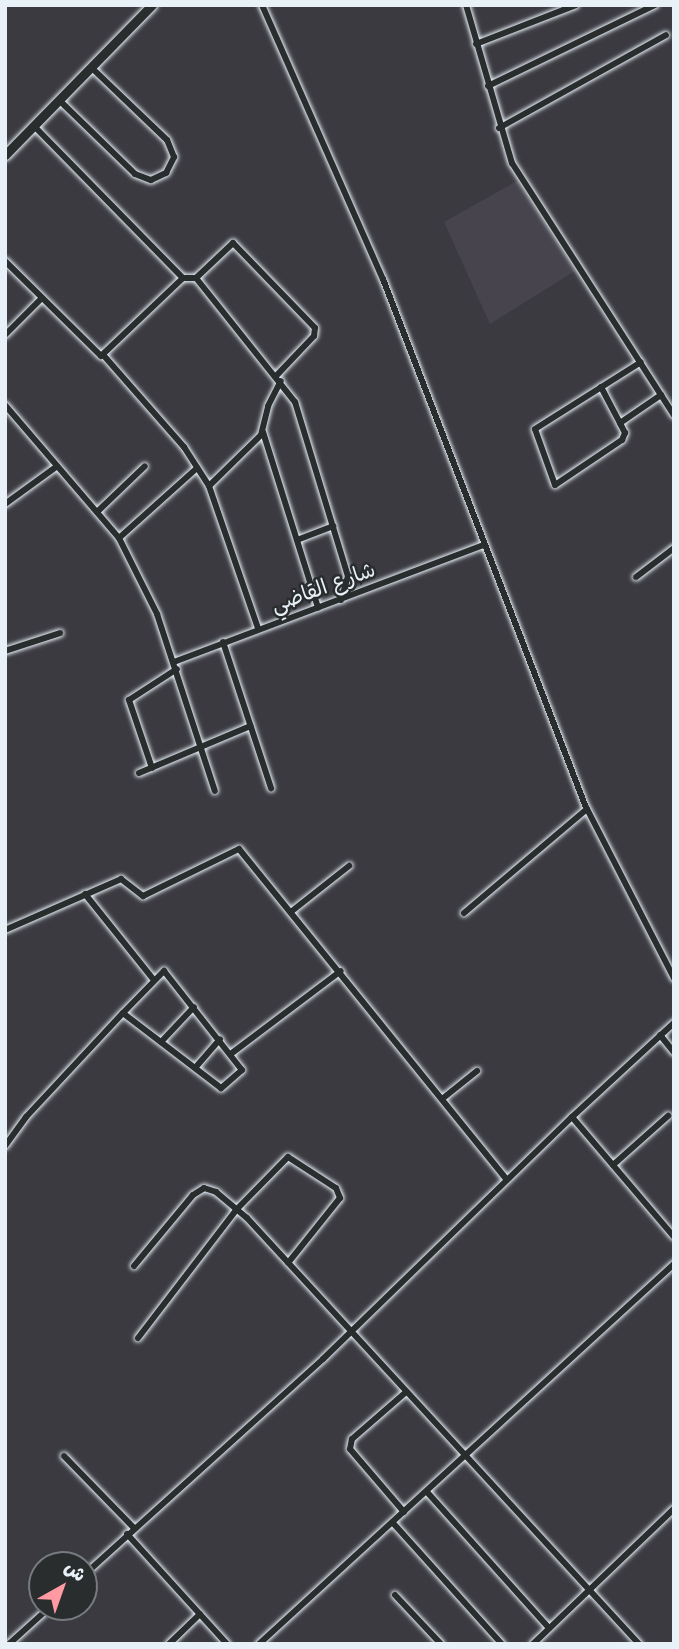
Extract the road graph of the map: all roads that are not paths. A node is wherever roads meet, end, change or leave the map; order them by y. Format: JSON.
{"nodes":[{"id":1,"x":262,"y":5,"type":"edge"},
{"id":2,"x":466,"y":5,"type":"edge"},
{"id":3,"x":576,"y":5,"type":"edge"},
{"id":4,"x":655,"y":5,"type":"edge"},
{"id":5,"x":145,"y":8,"type":"edge"},
{"id":6,"x":666,"y":35,"type":"dead end"},
{"id":7,"x":476,"y":44,"type":"junction"},
{"id":8,"x":91,"y":67,"type":"junction"},
{"id":9,"x":488,"y":86,"type":"junction"},
{"id":10,"x":60,"y":100,"type":"junction"},
{"id":11,"x":34,"y":126,"type":"junction"},
{"id":12,"x":499,"y":128,"type":"junction"},
{"id":13,"x":5,"y":155,"type":"edge"},
{"id":14,"x":5,"y":261,"type":"edge"},
{"id":15,"x":183,"y":278,"type":"junction"},
{"id":16,"x":196,"y":278,"type":"junction"},
{"id":17,"x":42,"y":298,"type":"junction"},
{"id":18,"x":5,"y":335,"type":"edge"},
{"id":19,"x":105,"y":356,"type":"junction"},
{"id":20,"x":640,"y":362,"type":"junction"},
{"id":21,"x":279,"y":378,"type":"junction"},
{"id":22,"x":601,"y":387,"type":"junction"},
{"id":23,"x":661,"y":395,"type":"junction"},
{"id":24,"x":5,"y":405,"type":"edge"},
{"id":25,"x":12,"y":415,"type":"junction"},
{"id":26,"x":674,"y":415,"type":"edge"},
{"id":27,"x":5,"y":420,"type":"edge"},
{"id":28,"x":263,"y":432,"type":"junction"},
{"id":29,"x":56,"y":467,"type":"junction"},
{"id":30,"x":145,"y":467,"type":"dead end"},
{"id":31,"x":197,"y":468,"type":"junction"},
{"id":32,"x":555,"y":485,"type":"junction"},
{"id":33,"x":209,"y":486,"type":"junction"},
{"id":34,"x":5,"y":504,"type":"edge"},
{"id":35,"x":97,"y":512,"type":"junction"},
{"id":36,"x":333,"y":526,"type":"junction"},
{"id":37,"x":119,"y":538,"type":"junction"},
{"id":38,"x":297,"y":540,"type":"junction"},
{"id":39,"x":483,"y":545,"type":"junction"},
{"id":40,"x":674,"y":548,"type":"edge"},
{"id":41,"x":636,"y":577,"type":"dead end"},
{"id":42,"x":341,"y":600,"type":"junction"},
{"id":43,"x":318,"y":608,"type":"junction"},
{"id":44,"x":258,"y":628,"type":"junction"},
{"id":45,"x":60,"y":633,"type":"dead end"},
{"id":46,"x":223,"y":642,"type":"junction"},
{"id":47,"x":5,"y":651,"type":"edge"},
{"id":48,"x":176,"y":665,"type":"junction"},
{"id":49,"x":250,"y":726,"type":"junction"},
{"id":50,"x":200,"y":749,"type":"junction"},
{"id":51,"x":152,"y":768,"type":"junction"},
{"id":52,"x":139,"y":773,"type":"dead end"},
{"id":53,"x":271,"y":788,"type":"dead end"},
{"id":54,"x":215,"y":791,"type":"dead end"},
{"id":55,"x":587,"y":809,"type":"junction"},
{"id":56,"x":349,"y":866,"type":"dead end"},
{"id":57,"x":85,"y":894,"type":"junction"},
{"id":58,"x":292,"y":911,"type":"junction"},
{"id":59,"x":464,"y":914,"type":"dead end"},
{"id":60,"x":5,"y":930,"type":"edge"},
{"id":61,"x":341,"y":971,"type":"junction"},
{"id":62,"x":674,"y":978,"type":"edge"},
{"id":63,"x":154,"y":980,"type":"junction"},
{"id":64,"x":194,"y":1007,"type":"junction"},
{"id":65,"x":123,"y":1013,"type":"junction"},
{"id":66,"x":674,"y":1023,"type":"edge"},
{"id":67,"x":660,"y":1035,"type":"junction"},
{"id":68,"x":220,"y":1039,"type":"junction"},
{"id":69,"x":161,"y":1042,"type":"junction"},
{"id":70,"x":674,"y":1052,"type":"edge"},
{"id":71,"x":232,"y":1053,"type":"junction"},
{"id":72,"x":195,"y":1068,"type":"junction"},
{"id":73,"x":477,"y":1071,"type":"dead end"},
{"id":74,"x":442,"y":1099,"type":"junction"},
{"id":75,"x":668,"y":1116,"type":"dead end"},
{"id":76,"x":572,"y":1117,"type":"junction"},
{"id":77,"x":5,"y":1146,"type":"edge"},
{"id":78,"x":613,"y":1165,"type":"junction"},
{"id":79,"x":506,"y":1179,"type":"junction"},
{"id":80,"x":237,"y":1209,"type":"junction"},
{"id":81,"x":674,"y":1237,"type":"edge"},
{"id":82,"x":288,"y":1264,"type":"junction"},
{"id":83,"x":674,"y":1264,"type":"edge"},
{"id":84,"x":134,"y":1266,"type":"dead end"},
{"id":85,"x":350,"y":1333,"type":"junction"},
{"id":86,"x":138,"y":1338,"type":"dead end"},
{"id":87,"x":406,"y":1392,"type":"junction"},
{"id":88,"x":466,"y":1455,"type":"junction"},
{"id":89,"x":64,"y":1456,"type":"dead end"},
{"id":90,"x":427,"y":1492,"type":"junction"},
{"id":91,"x":674,"y":1509,"type":"edge"},
{"id":92,"x":404,"y":1512,"type":"junction"},
{"id":93,"x":393,"y":1523,"type":"junction"},
{"id":94,"x":134,"y":1528,"type":"junction"},
{"id":95,"x":127,"y":1534,"type":"junction"},
{"id":96,"x":98,"y":1562,"type":"edge"},
{"id":97,"x":589,"y":1589,"type":"junction"},
{"id":98,"x":395,"y":1595,"type":"dead end"},
{"id":99,"x":200,"y":1614,"type":"junction"},
{"id":100,"x":34,"y":1621,"type":"edge"},
{"id":101,"x":550,"y":1628,"type":"junction"},
{"id":102,"x":9,"y":1644,"type":"edge"},
{"id":103,"x":169,"y":1644,"type":"edge"},
{"id":104,"x":227,"y":1644,"type":"edge"},
{"id":105,"x":259,"y":1644,"type":"edge"},
{"id":106,"x":441,"y":1644,"type":"edge"},
{"id":107,"x":502,"y":1644,"type":"edge"},
{"id":108,"x":533,"y":1644,"type":"edge"},
{"id":109,"x":639,"y":1644,"type":"edge"}],
"edges":[{"from":1,"to":39,"type":"street"},
{"from":2,"to":7,"type":"street"},
{"from":3,"to":7,"type":"street"},
{"from":4,"to":9,"type":"street"},
{"from":5,"to":8,"type":"main road"},
{"from":6,"to":12,"type":"street"},
{"from":7,"to":9,"type":"street"},
{"from":8,"to":10,"type":"main road"},
{"from":8,"to":10,"type":"street"},
{"from":9,"to":12,"type":"street"},
{"from":10,"to":11,"type":"main road"},
{"from":11,"to":13,"type":"main road"},
{"from":11,"to":15,"type":"street"},
{"from":12,"to":20,"type":"street"},
{"from":14,"to":17,"type":"street"},
{"from":15,"to":16,"type":"street"},
{"from":15,"to":19,"type":"street"},
{"from":16,"to":21,"type":"street"},
{"from":16,"to":21,"type":"street"},
{"from":17,"to":18,"type":"street"},
{"from":17,"to":19,"type":"street"},
{"from":19,"to":31,"type":"street"},
{"from":20,"to":22,"type":"street"},
{"from":20,"to":23,"type":"street"},
{"from":21,"to":28,"type":"street"},
{"from":21,"to":36,"type":"street"},
{"from":22,"to":32,"type":"street"},
{"from":22,"to":32,"type":"street"},
{"from":23,"to":26,"type":"street"},
{"from":23,"to":32,"type":"street"},
{"from":24,"to":25,"type":"street"},
{"from":25,"to":27,"type":"street"},
{"from":25,"to":29,"type":"street"},
{"from":28,"to":33,"type":"street"},
{"from":28,"to":38,"type":"street"},
{"from":29,"to":34,"type":"street"},
{"from":29,"to":35,"type":"street"},
{"from":30,"to":35,"type":"street"},
{"from":31,"to":33,"type":"street"},
{"from":31,"to":37,"type":"street"},
{"from":33,"to":44,"type":"street"},
{"from":35,"to":37,"type":"street"},
{"from":36,"to":38,"type":"street"},
{"from":36,"to":42,"type":"street"},
{"from":37,"to":48,"type":"street"},
{"from":38,"to":43,"type":"street"},
{"from":39,"to":42,"type":"street","name":"شارع القاضي"},
{"from":39,"to":55,"type":"street"},
{"from":40,"to":41,"type":"street"},
{"from":42,"to":43,"type":"street","name":"شارع القاضي"},
{"from":43,"to":44,"type":"street","name":"شارع القاضي"},
{"from":44,"to":46,"type":"street","name":"شارع القاضي"},
{"from":45,"to":47,"type":"street"},
{"from":46,"to":48,"type":"street","name":"شارع القاضي"},
{"from":46,"to":49,"type":"street"},
{"from":48,"to":50,"type":"street"},
{"from":48,"to":51,"type":"street","name":"شارع القاضي"},
{"from":49,"to":50,"type":"street"},
{"from":49,"to":53,"type":"street"},
{"from":50,"to":51,"type":"street"},
{"from":50,"to":54,"type":"street"},
{"from":51,"to":52,"type":"street"},
{"from":55,"to":59,"type":"street"},
{"from":55,"to":62,"type":"street"},
{"from":56,"to":58,"type":"street"},
{"from":57,"to":58,"type":"street"},
{"from":57,"to":60,"type":"street"},
{"from":57,"to":63,"type":"street"},
{"from":58,"to":61,"type":"street"},
{"from":61,"to":71,"type":"street"},
{"from":61,"to":74,"type":"street"},
{"from":63,"to":64,"type":"street"},
{"from":63,"to":65,"type":"street"},
{"from":64,"to":68,"type":"street"},
{"from":64,"to":69,"type":"street"},
{"from":65,"to":69,"type":"street"},
{"from":65,"to":77,"type":"street"},
{"from":66,"to":67,"type":"street"},
{"from":67,"to":70,"type":"street"},
{"from":67,"to":76,"type":"street"},
{"from":68,"to":71,"type":"street"},
{"from":68,"to":72,"type":"street"},
{"from":69,"to":72,"type":"street"},
{"from":71,"to":72,"type":"street"},
{"from":73,"to":74,"type":"street"},
{"from":74,"to":79,"type":"street"},
{"from":75,"to":78,"type":"street"},
{"from":76,"to":78,"type":"street"},
{"from":76,"to":79,"type":"street"},
{"from":78,"to":81,"type":"street"},
{"from":79,"to":85,"type":"street"},
{"from":80,"to":82,"type":"street"},
{"from":80,"to":82,"type":"street"},
{"from":80,"to":84,"type":"street"},
{"from":80,"to":86,"type":"street"},
{"from":82,"to":85,"type":"street"},
{"from":83,"to":88,"type":"street"},
{"from":85,"to":87,"type":"street"},
{"from":85,"to":94,"type":"street"},
{"from":87,"to":88,"type":"street"},
{"from":87,"to":92,"type":"street"},
{"from":88,"to":90,"type":"street"},
{"from":88,"to":97,"type":"street"},
{"from":89,"to":94,"type":"street"},
{"from":90,"to":92,"type":"street"},
{"from":90,"to":101,"type":"street"},
{"from":91,"to":97,"type":"street"},
{"from":92,"to":93,"type":"street"},
{"from":93,"to":105,"type":"street"},
{"from":93,"to":107,"type":"street"},
{"from":94,"to":95,"type":"street"},
{"from":95,"to":96,"type":"street"},
{"from":95,"to":99,"type":"street"},
{"from":97,"to":101,"type":"street"},
{"from":97,"to":109,"type":"street"},
{"from":98,"to":106,"type":"street"},
{"from":99,"to":103,"type":"street"},
{"from":99,"to":104,"type":"street"},
{"from":100,"to":102,"type":"street"},
{"from":101,"to":108,"type":"street"}]}
